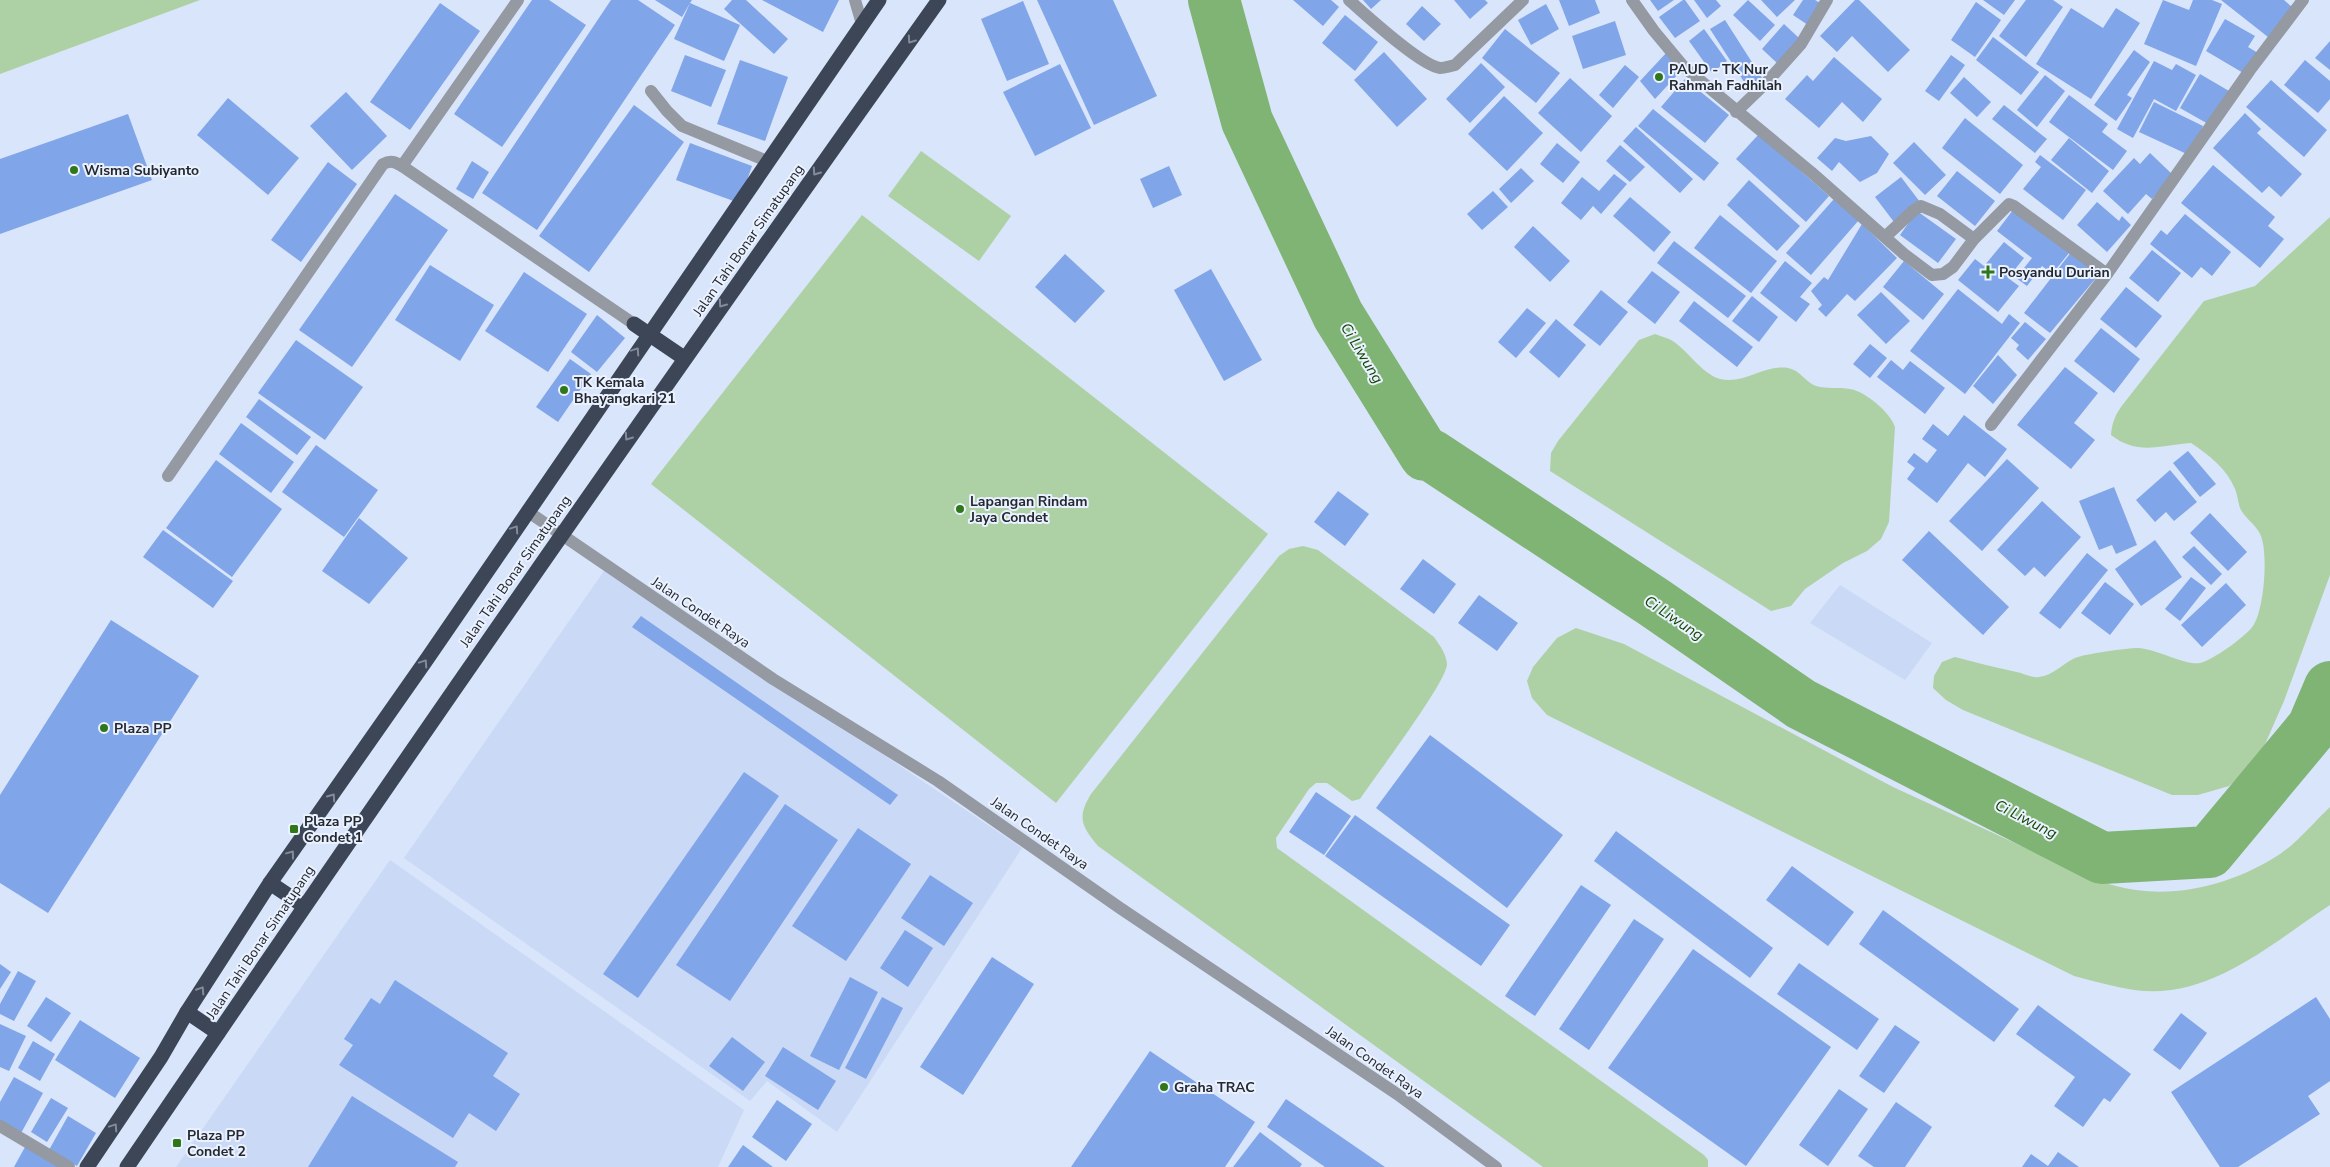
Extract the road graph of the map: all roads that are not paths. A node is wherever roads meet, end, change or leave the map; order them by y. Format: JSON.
{"nodes":[{"id":1,"x":518,"y":0,"type":"edge"},
{"id":2,"x":855,"y":0,"type":"edge"},
{"id":3,"x":879,"y":0,"type":"edge"},
{"id":4,"x":939,"y":0,"type":"edge"},
{"id":5,"x":1349,"y":0,"type":"edge"},
{"id":6,"x":1523,"y":0,"type":"edge"},
{"id":7,"x":1632,"y":0,"type":"edge"},
{"id":8,"x":1827,"y":0,"type":"edge"},
{"id":9,"x":2303,"y":0,"type":"edge"},
{"id":10,"x":862,"y":24,"type":"junction"},
{"id":11,"x":651,"y":91,"type":"dead end"},
{"id":12,"x":1736,"y":112,"type":"junction"},
{"id":13,"x":767,"y":161,"type":"junction"},
{"id":14,"x":402,"y":166,"type":"junction"},
{"id":15,"x":1885,"y":237,"type":"junction"},
{"id":16,"x":1974,"y":239,"type":"junction"},
{"id":17,"x":2107,"y":274,"type":"junction"},
{"id":18,"x":634,"y":324,"type":"joint"},
{"id":19,"x":648,"y":334,"type":"junction"},
{"id":20,"x":684,"y":358,"type":"junction"},
{"id":21,"x":1991,"y":424,"type":"dead end"},
{"id":22,"x":168,"y":476,"type":"dead end"},
{"id":23,"x":527,"y":511,"type":"junction"},
{"id":24,"x":561,"y":534,"type":"junction"},
{"id":25,"x":270,"y":883,"type":"junction"},
{"id":26,"x":304,"y":906,"type":"junction"},
{"id":27,"x":187,"y":1012,"type":"junction"},
{"id":28,"x":218,"y":1033,"type":"junction"},
{"id":29,"x":0,"y":1126,"type":"edge"},
{"id":30,"x":69,"y":1167,"type":"edge"},
{"id":31,"x":87,"y":1167,"type":"edge"},
{"id":32,"x":127,"y":1167,"type":"edge"},
{"id":33,"x":1496,"y":1167,"type":"edge"}],
"edges":[{"from":1,"to":14,"type":"street"},
{"from":2,"to":10,"type":"street"},
{"from":3,"to":10,"type":"highway","name":"Jalan Tahi Bonar Simatupang"},
{"from":4,"to":20,"type":"highway","name":"Jalan Tahi Bonar Simatupang","one_way":true},
{"from":5,"to":6,"type":"street"},
{"from":7,"to":12,"type":"street"},
{"from":8,"to":12,"type":"street"},
{"from":9,"to":17,"type":"street"},
{"from":10,"to":13,"type":"highway","name":"Jalan Tahi Bonar Simatupang"},
{"from":11,"to":13,"type":"street"},
{"from":12,"to":15,"type":"street"},
{"from":13,"to":19,"type":"highway","name":"Jalan Tahi Bonar Simatupang"},
{"from":14,"to":18,"type":"street"},
{"from":14,"to":22,"type":"street"},
{"from":15,"to":16,"type":"street"},
{"from":15,"to":16,"type":"street"},
{"from":16,"to":17,"type":"street"},
{"from":17,"to":21,"type":"street"},
{"from":18,"to":19,"type":"highway"},
{"from":19,"to":20,"type":"highway"},
{"from":23,"to":19,"type":"highway","name":"Jalan Tahi Bonar Simatupang","one_way":true},
{"from":20,"to":24,"type":"highway","name":"Jalan Tahi Bonar Simatupang","one_way":true},
{"from":23,"to":24,"type":"street","name":"Jalan Condet Raya"},
{"from":25,"to":23,"type":"highway","name":"Jalan Tahi Bonar Simatupang","one_way":true},
{"from":24,"to":26,"type":"highway","name":"Jalan Tahi Bonar Simatupang"},
{"from":24,"to":33,"type":"street","name":"Jalan Condet Raya"},
{"from":25,"to":26,"type":"highway"},
{"from":27,"to":25,"type":"highway","name":"Jalan Tahi Bonar Simatupang","one_way":true},
{"from":26,"to":28,"type":"highway","name":"Jalan Tahi Bonar Simatupang"},
{"from":27,"to":28,"type":"highway"},
{"from":31,"to":27,"type":"highway","name":"Jalan Tahi Bonar Simatupang","one_way":true},
{"from":28,"to":32,"type":"highway","name":"Jalan Tahi Bonar Simatupang"},
{"from":29,"to":30,"type":"street"}]}
